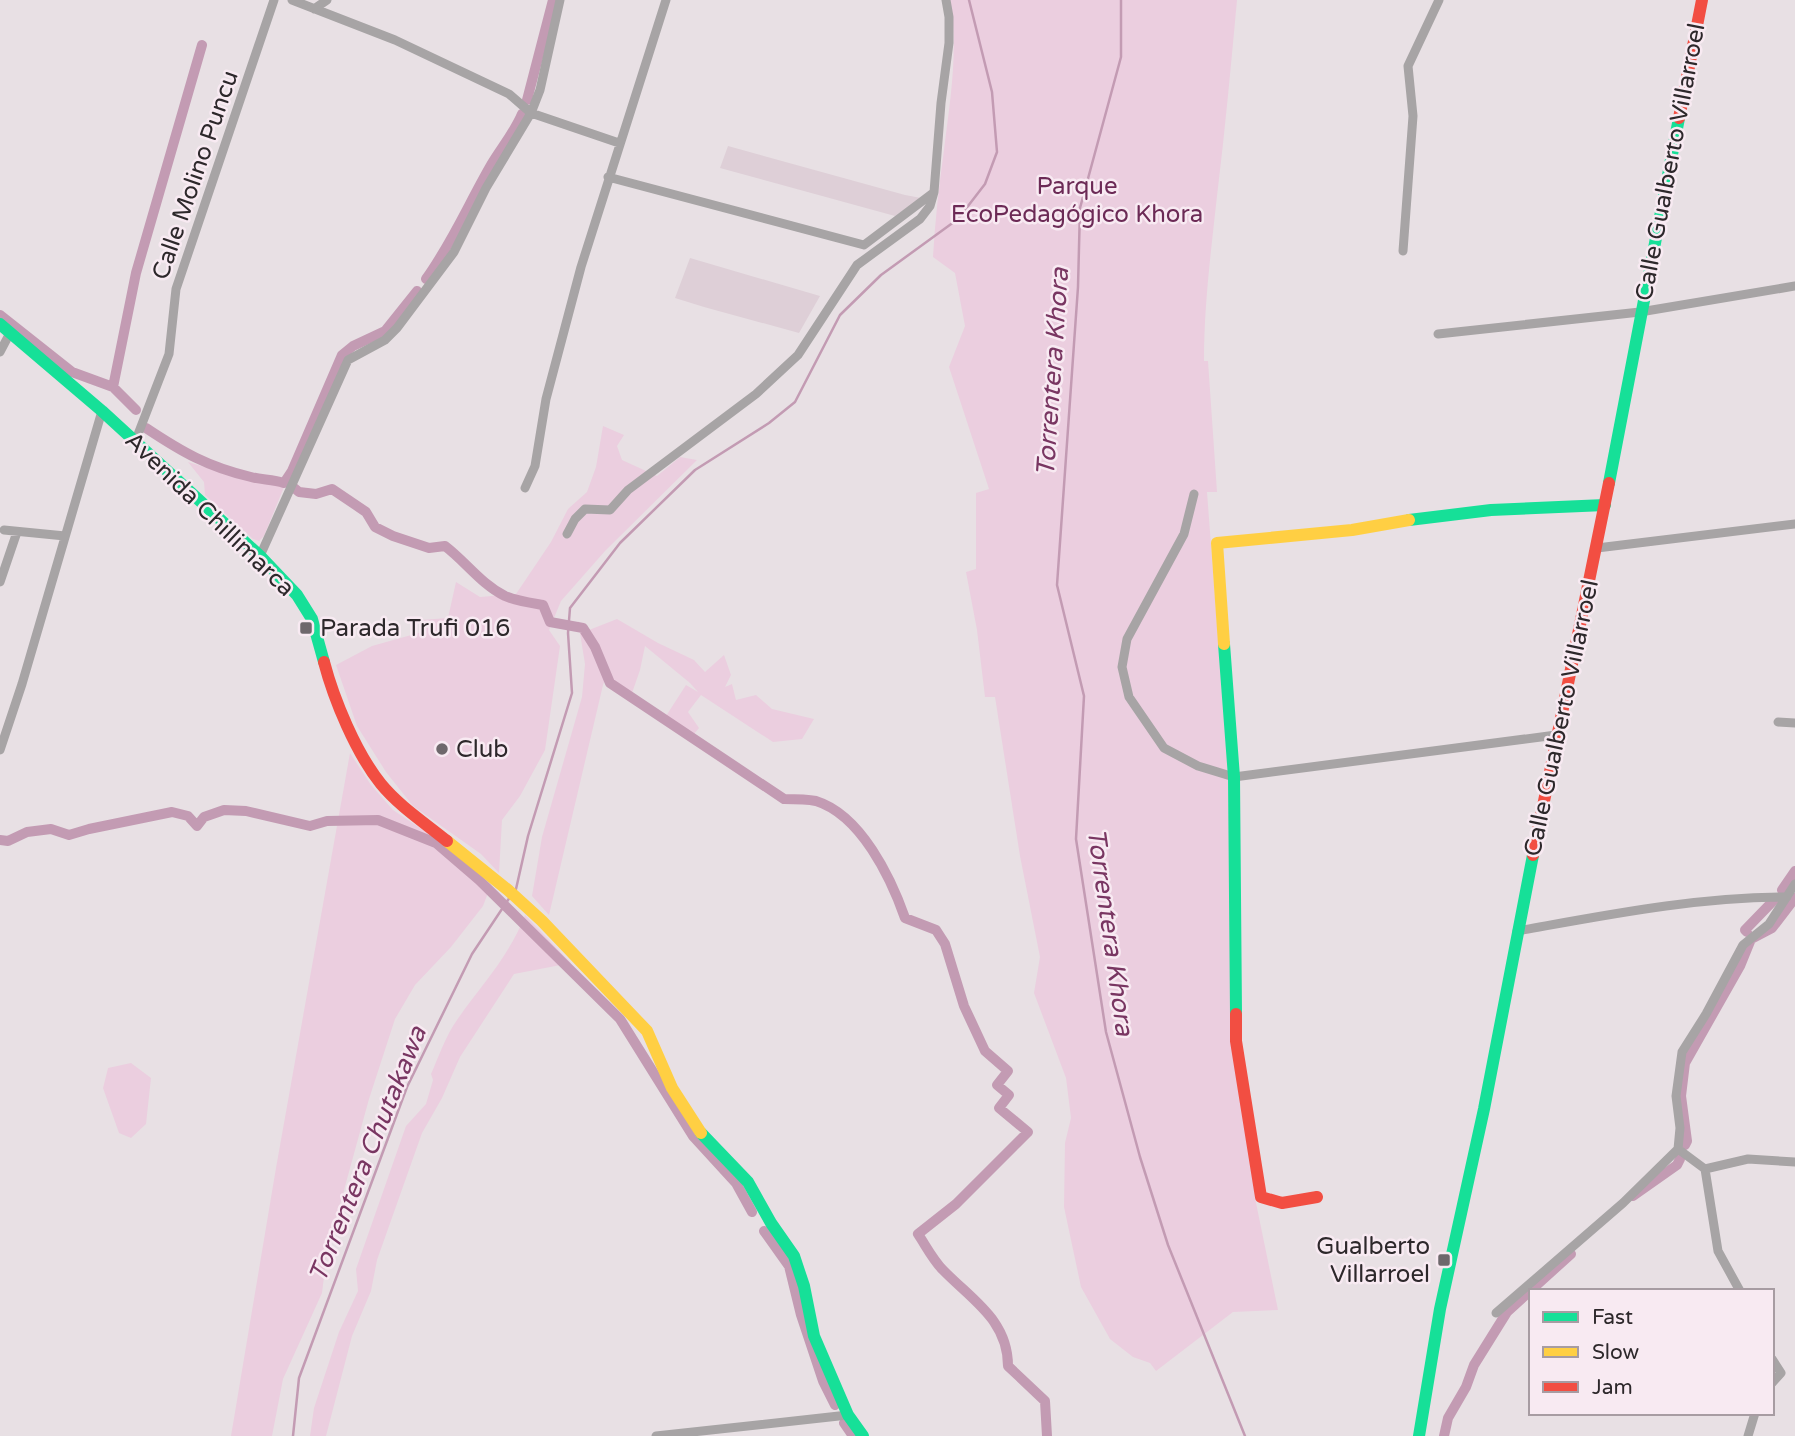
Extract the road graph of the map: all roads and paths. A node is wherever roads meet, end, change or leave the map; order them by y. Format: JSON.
{"nodes":[{"id":1,"x":274,"y":0,"type":"edge"},
{"id":2,"x":292,"y":0,"type":"edge"},
{"id":3,"x":327,"y":0,"type":"edge"},
{"id":4,"x":560,"y":0,"type":"edge"},
{"id":5,"x":666,"y":0,"type":"edge"},
{"id":6,"x":946,"y":0,"type":"edge"},
{"id":7,"x":1439,"y":0,"type":"edge"},
{"id":8,"x":1702,"y":0,"type":"edge"},
{"id":9,"x":314,"y":9,"type":"junction"},
{"id":10,"x":531,"y":113,"type":"junction"},
{"id":11,"x":619,"y":143,"type":"junction"},
{"id":12,"x":608,"y":177,"type":"junction"},
{"id":13,"x":934,"y":192,"type":"junction"},
{"id":14,"x":1403,"y":251,"type":"dead end"},
{"id":15,"x":1795,"y":286,"type":"edge"},
{"id":16,"x":1640,"y":312,"type":"junction"},
{"id":17,"x":0,"y":324,"type":"edge"},
{"id":18,"x":10,"y":333,"type":"junction"},
{"id":19,"x":1438,"y":334,"type":"dead end"},
{"id":20,"x":0,"y":352,"type":"edge"},
{"id":21,"x":102,"y":411,"type":"junction"},
{"id":22,"x":135,"y":442,"type":"junction"},
{"id":23,"x":524,"y":488,"type":"dead end"},
{"id":24,"x":1194,"y":494,"type":"dead end"},
{"id":25,"x":1605,"y":505,"type":"junction"},
{"id":26,"x":1795,"y":524,"type":"edge"},
{"id":27,"x":4,"y":530,"type":"dead end"},
{"id":28,"x":17,"y":531,"type":"junction"},
{"id":29,"x":566,"y":534,"type":"dead end"},
{"id":30,"x":65,"y":536,"type":"junction"},
{"id":31,"x":1597,"y":548,"type":"junction"},
{"id":32,"x":260,"y":556,"type":"junction"},
{"id":33,"x":0,"y":582,"type":"edge"},
{"id":34,"x":1779,"y":722,"type":"dead end"},
{"id":35,"x":1795,"y":723,"type":"edge"},
{"id":36,"x":3,"y":730,"type":"edge"},
{"id":37,"x":1556,"y":736,"type":"junction"},
{"id":38,"x":0,"y":750,"type":"edge"},
{"id":39,"x":1234,"y":777,"type":"junction"},
{"id":40,"x":1795,"y":884,"type":"edge"},
{"id":41,"x":1787,"y":897,"type":"junction"},
{"id":42,"x":1517,"y":931,"type":"junction"},
{"id":43,"x":1678,"y":1149,"type":"junction"},
{"id":44,"x":1795,"y":1162,"type":"edge"},
{"id":45,"x":1705,"y":1169,"type":"junction"},
{"id":46,"x":1317,"y":1197,"type":"dead end"},
{"id":47,"x":1739,"y":1289,"type":"edge"},
{"id":48,"x":1496,"y":1313,"type":"dead end"},
{"id":49,"x":1774,"y":1362,"type":"edge"},
{"id":50,"x":1774,"y":1380,"type":"edge"},
{"id":51,"x":848,"y":1415,"type":"junction"},
{"id":52,"x":1754,"y":1415,"type":"edge"},
{"id":53,"x":656,"y":1436,"type":"edge"},
{"id":54,"x":863,"y":1436,"type":"edge"},
{"id":55,"x":1419,"y":1436,"type":"edge"},
{"id":56,"x":1748,"y":1436,"type":"edge"}],
"edges":[{"from":1,"to":22,"type":"street","name":"Calle Molino Puncu"},
{"from":2,"to":9,"type":"street"},
{"from":3,"to":9,"type":"street"},
{"from":4,"to":10,"type":"street"},
{"from":5,"to":11,"type":"street"},
{"from":6,"to":13,"type":"street"},
{"from":7,"to":14,"type":"street"},
{"from":8,"to":16,"type":"street","name":"Calle Gualberto Villarroel"},
{"from":9,"to":10,"type":"street"},
{"from":10,"to":11,"type":"street"},
{"from":10,"to":32,"type":"street"},
{"from":11,"to":12,"type":"street"},
{"from":12,"to":13,"type":"street"},
{"from":12,"to":23,"type":"street"},
{"from":13,"to":29,"type":"street"},
{"from":15,"to":16,"type":"street"},
{"from":16,"to":19,"type":"street"},
{"from":16,"to":25,"type":"street","name":"Calle Gualberto Villarroel"},
{"from":17,"to":18,"type":"street","name":"Avenida Chillimarca"},
{"from":18,"to":20,"type":"street"},
{"from":18,"to":21,"type":"street","name":"Avenida Chillimarca"},
{"from":21,"to":22,"type":"street","name":"Avenida Chillimarca"},
{"from":21,"to":30,"type":"street"},
{"from":22,"to":32,"type":"street","name":"Avenida Chillimarca"},
{"from":24,"to":39,"type":"street"},
{"from":25,"to":31,"type":"street","name":"Calle Gualberto Villarroel"},
{"from":25,"to":39,"type":"street"},
{"from":26,"to":31,"type":"street"},
{"from":27,"to":28,"type":"street"},
{"from":28,"to":30,"type":"street"},
{"from":28,"to":33,"type":"street"},
{"from":30,"to":36,"type":"street"},
{"from":31,"to":37,"type":"street","name":"Calle Gualberto Villarroel"},
{"from":32,"to":51,"type":"street","name":"Avenida Chillimarca"},
{"from":34,"to":35,"type":"street"},
{"from":36,"to":38,"type":"street"},
{"from":37,"to":39,"type":"street"},
{"from":37,"to":42,"type":"street","name":"Calle Gualberto Villarroel"},
{"from":39,"to":46,"type":"street"},
{"from":40,"to":41,"type":"street"},
{"from":41,"to":42,"type":"street"},
{"from":41,"to":43,"type":"street"},
{"from":42,"to":55,"type":"street","name":"Calle Gualberto Villarroel"},
{"from":43,"to":45,"type":"street"},
{"from":43,"to":48,"type":"street"},
{"from":44,"to":45,"type":"street"},
{"from":45,"to":47,"type":"street"},
{"from":49,"to":50,"type":"street"},
{"from":51,"to":53,"type":"street"},
{"from":51,"to":54,"type":"street","name":"Avenida Chillimarca"},
{"from":52,"to":56,"type":"street"}]}
